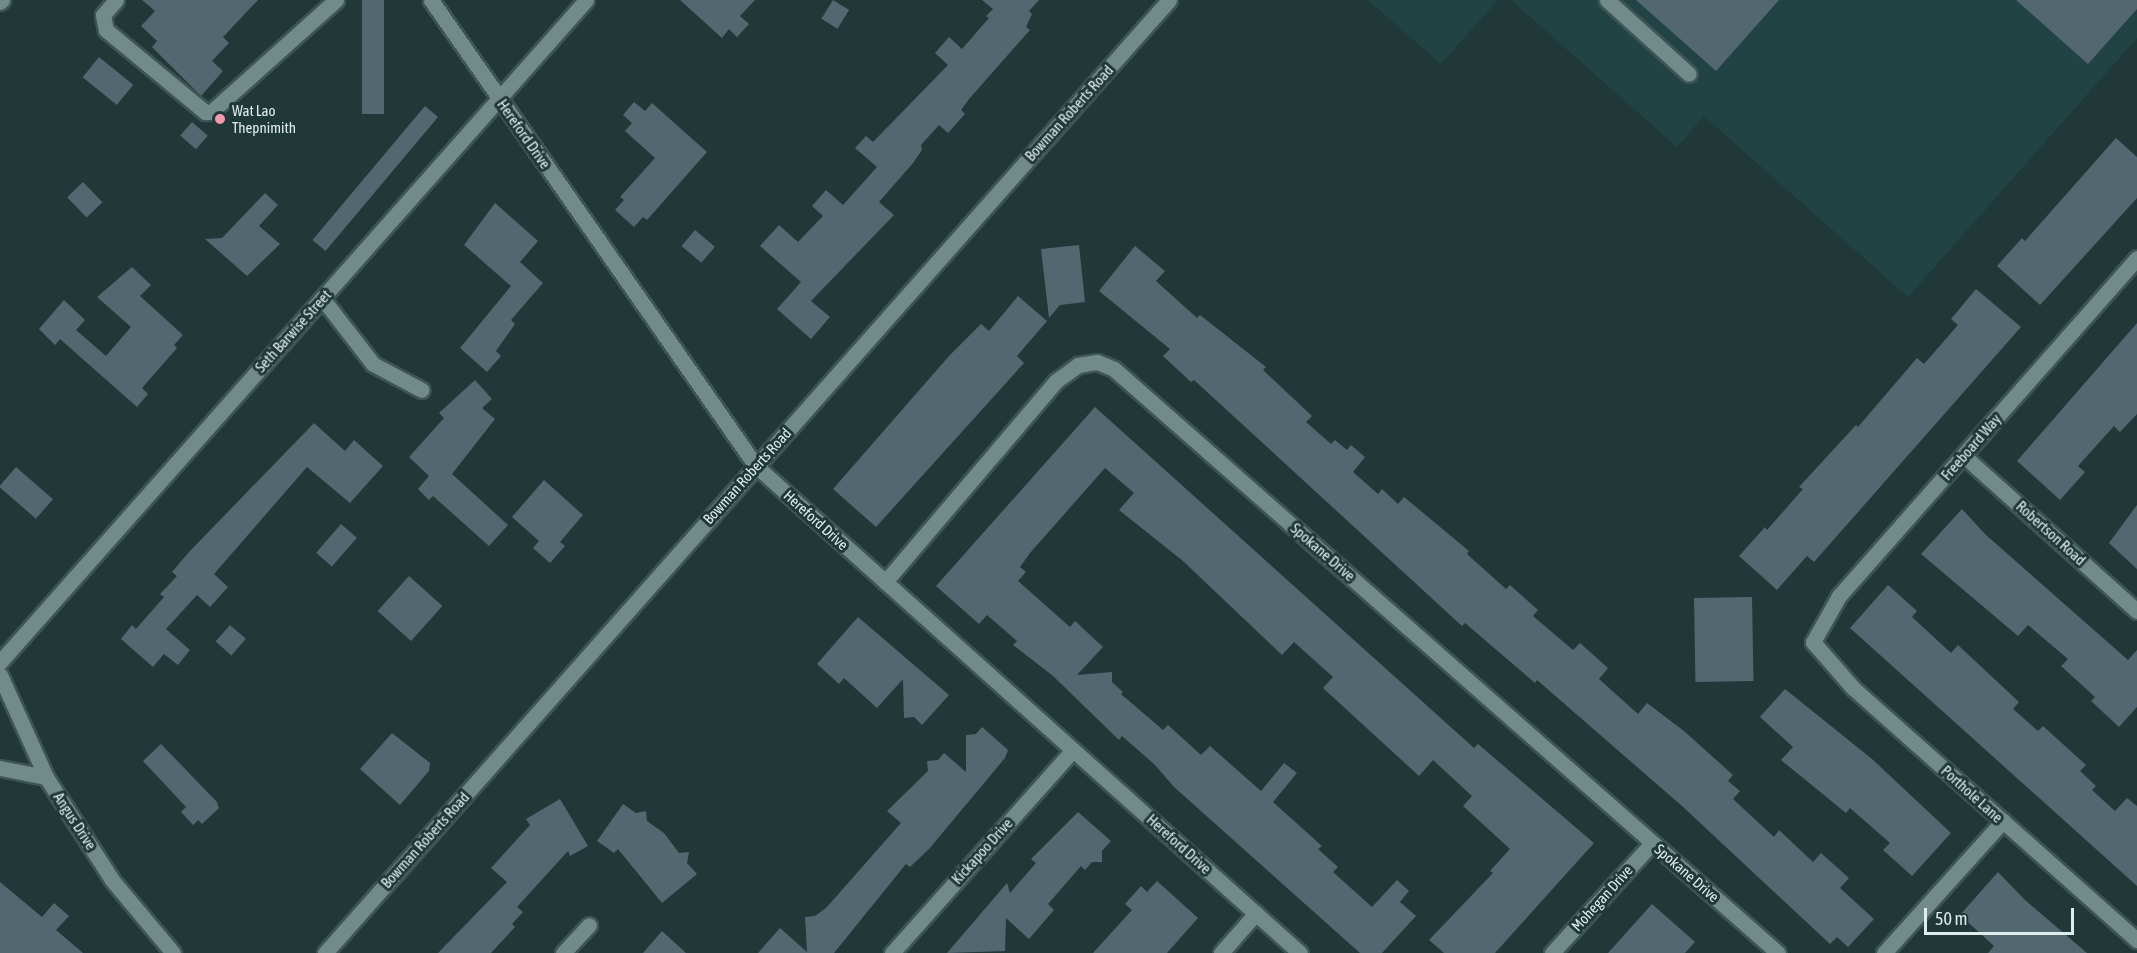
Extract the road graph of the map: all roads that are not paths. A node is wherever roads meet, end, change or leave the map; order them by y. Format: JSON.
{"nodes":[{"id":1,"x":116,"y":0,"type":"edge"},
{"id":2,"x":336,"y":0,"type":"edge"},
{"id":3,"x":431,"y":0,"type":"edge"},
{"id":4,"x":586,"y":0,"type":"edge"},
{"id":5,"x":1169,"y":0,"type":"edge"},
{"id":6,"x":1607,"y":0,"type":"edge"},
{"id":7,"x":1689,"y":74,"type":"dead end"},
{"id":8,"x":499,"y":98,"type":"junction"},
{"id":9,"x":2137,"y":258,"type":"edge"},
{"id":10,"x":322,"y":298,"type":"junction"},
{"id":11,"x":422,"y":390,"type":"dead end"},
{"id":12,"x":1964,"y":456,"type":"junction"},
{"id":13,"x":756,"y":466,"type":"junction"},
{"id":14,"x":885,"y":582,"type":"junction"},
{"id":15,"x":2137,"y":611,"type":"edge"},
{"id":16,"x":1813,"y":642,"type":"joint"},
{"id":17,"x":0,"y":662,"type":"edge"},
{"id":18,"x":0,"y":675,"type":"edge"},
{"id":19,"x":1073,"y":750,"type":"junction"},
{"id":20,"x":0,"y":768,"type":"edge"},
{"id":21,"x":46,"y":777,"type":"junction"},
{"id":22,"x":2003,"y":821,"type":"junction"},
{"id":23,"x":1652,"y":843,"type":"junction"},
{"id":24,"x":1256,"y":913,"type":"junction"},
{"id":25,"x":589,"y":925,"type":"dead end"},
{"id":26,"x":2137,"y":940,"type":"edge"},
{"id":27,"x":173,"y":953,"type":"edge"},
{"id":28,"x":325,"y":953,"type":"edge"},
{"id":29,"x":563,"y":953,"type":"edge"},
{"id":30,"x":892,"y":953,"type":"edge"},
{"id":31,"x":1221,"y":953,"type":"edge"},
{"id":32,"x":1300,"y":953,"type":"edge"},
{"id":33,"x":1552,"y":953,"type":"edge"},
{"id":34,"x":1778,"y":953,"type":"edge"},
{"id":35,"x":1884,"y":953,"type":"edge"}],
"edges":[{"from":1,"to":2,"type":"street"},
{"from":3,"to":8,"type":"street","name":"Hereford Drive"},
{"from":4,"to":8,"type":"street","name":"Seth Barwise Street"},
{"from":5,"to":13,"type":"street","name":"Bowman Roberts Road"},
{"from":6,"to":7,"type":"street"},
{"from":8,"to":10,"type":"street","name":"Seth Barwise Street"},
{"from":8,"to":13,"type":"street","name":"Hereford Drive"},
{"from":9,"to":12,"type":"street","name":"Freeboard Way"},
{"from":10,"to":11,"type":"street"},
{"from":10,"to":17,"type":"street","name":"Seth Barwise Street"},
{"from":12,"to":15,"type":"street","name":"Robertson Road"},
{"from":12,"to":16,"type":"street","name":"Freeboard Way"},
{"from":13,"to":14,"type":"street","name":"Hereford Drive"},
{"from":13,"to":28,"type":"street","name":"Bowman Roberts Road"},
{"from":14,"to":19,"type":"street","name":"Hereford Drive"},
{"from":14,"to":23,"type":"street","name":"Spokane Drive"},
{"from":16,"to":22,"type":"street","name":"Porthole Lane"},
{"from":18,"to":21,"type":"street","name":"Angus Drive"},
{"from":19,"to":24,"type":"street","name":"Hereford Drive"},
{"from":19,"to":30,"type":"street","name":"Kickapoo Drive"},
{"from":20,"to":21,"type":"street"},
{"from":21,"to":27,"type":"street","name":"Angus Drive"},
{"from":22,"to":26,"type":"street","name":"Porthole Lane"},
{"from":22,"to":35,"type":"street"},
{"from":23,"to":33,"type":"street","name":"Mohegan Drive"},
{"from":23,"to":34,"type":"street","name":"Spokane Drive"},
{"from":24,"to":31,"type":"street"},
{"from":24,"to":32,"type":"street","name":"Hereford Drive"},
{"from":25,"to":29,"type":"street"}]}
